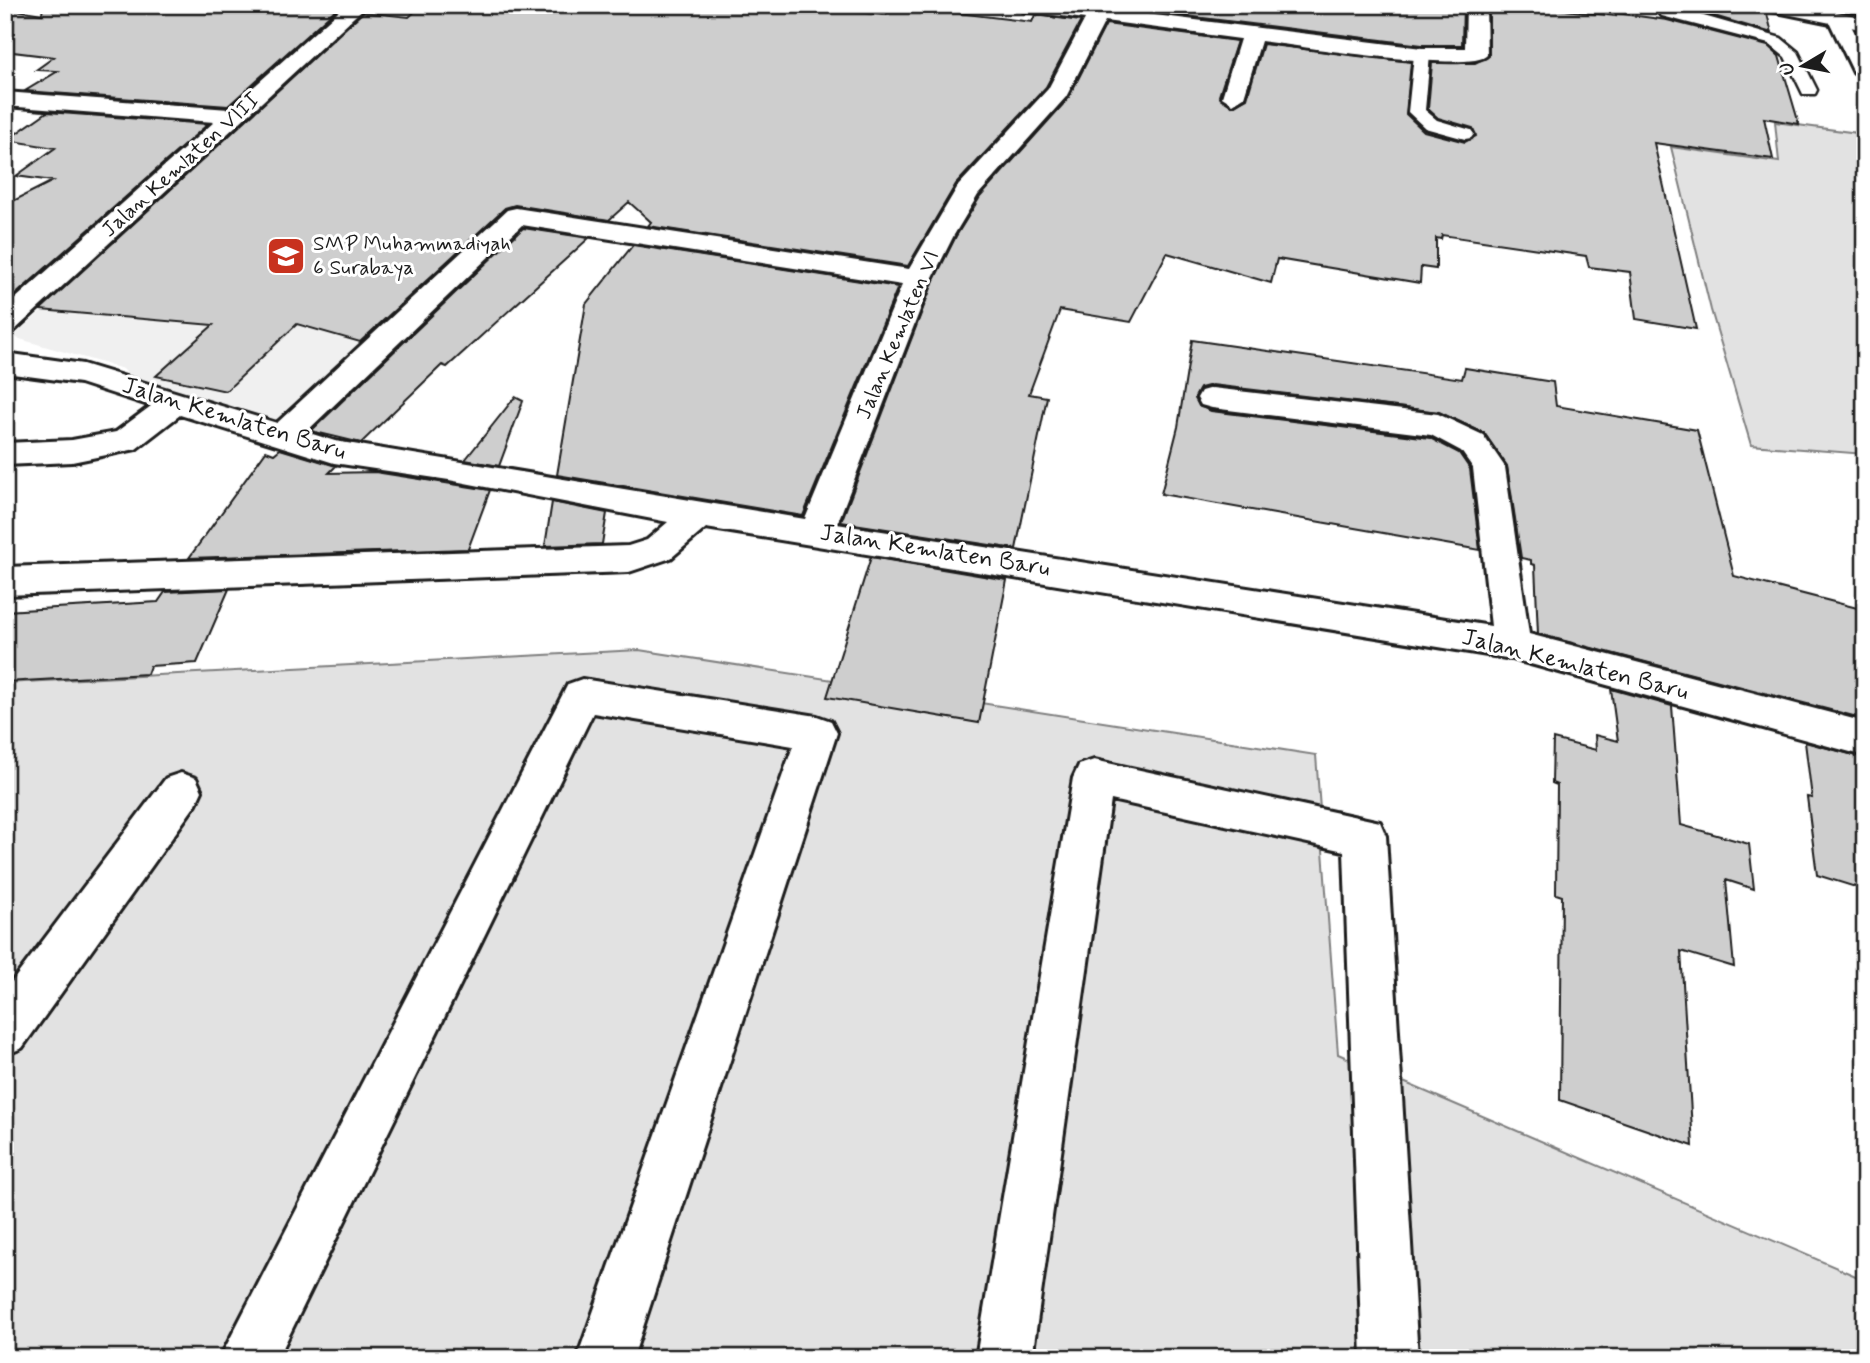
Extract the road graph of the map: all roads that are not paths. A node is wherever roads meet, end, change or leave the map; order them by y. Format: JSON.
{"nodes":[{"id":1,"x":357,"y":5,"type":"edge"},
{"id":2,"x":1023,"y":5,"type":"edge"},
{"id":3,"x":1476,"y":5,"type":"edge"},
{"id":4,"x":1654,"y":5,"type":"edge"},
{"id":5,"x":1772,"y":5,"type":"edge"},
{"id":6,"x":1098,"y":14,"type":"junction"},
{"id":7,"x":1838,"y":19,"type":"junction"},
{"id":8,"x":1865,"y":24,"type":"edge"},
{"id":9,"x":1253,"y":32,"type":"junction"},
{"id":10,"x":1422,"y":55,"type":"junction"},
{"id":11,"x":1865,"y":73,"type":"edge"},
{"id":12,"x":1809,"y":90,"type":"dead end"},
{"id":13,"x":1233,"y":97,"type":"dead end"},
{"id":14,"x":5,"y":99,"type":"edge"},
{"id":15,"x":235,"y":116,"type":"junction"},
{"id":16,"x":1465,"y":134,"type":"dead end"},
{"id":17,"x":918,"y":279,"type":"junction"},
{"id":18,"x":5,"y":324,"type":"edge"},
{"id":19,"x":5,"y":363,"type":"edge"},
{"id":20,"x":1212,"y":398,"type":"dead end"},
{"id":21,"x":177,"y":402,"type":"junction"},
{"id":22,"x":283,"y":436,"type":"junction"},
{"id":23,"x":5,"y":454,"type":"edge"},
{"id":24,"x":699,"y":515,"type":"junction"},
{"id":25,"x":817,"y":532,"type":"junction"},
{"id":26,"x":5,"y":581,"type":"edge"},
{"id":27,"x":1512,"y":645,"type":"junction"},
{"id":28,"x":1865,"y":739,"type":"edge"},
{"id":29,"x":181,"y":792,"type":"dead end"},
{"id":30,"x":5,"y":1031,"type":"edge"},
{"id":31,"x":248,"y":1358,"type":"edge"},
{"id":32,"x":605,"y":1358,"type":"edge"},
{"id":33,"x":1004,"y":1358,"type":"edge"},
{"id":34,"x":1390,"y":1358,"type":"edge"}],
"edges":[{"from":1,"to":15,"type":"street","name":"Jalan Kemlaten VIII"},
{"from":2,"to":6,"type":"street"},
{"from":3,"to":10,"type":"street"},
{"from":4,"to":12,"type":"lane"},
{"from":5,"to":7,"type":"street"},
{"from":6,"to":9,"type":"street"},
{"from":6,"to":17,"type":"street","name":"Jalan Kemlaten VI"},
{"from":7,"to":8,"type":"street"},
{"from":7,"to":11,"type":"street"},
{"from":9,"to":10,"type":"street"},
{"from":9,"to":13,"type":"street"},
{"from":10,"to":16,"type":"lane"},
{"from":14,"to":15,"type":"street"},
{"from":15,"to":18,"type":"street","name":"Jalan Kemlaten VIII"},
{"from":17,"to":22,"type":"street"},
{"from":17,"to":25,"type":"street","name":"Jalan Kemlaten VI"},
{"from":19,"to":21,"type":"street","name":"Jalan Kemlaten Baru"},
{"from":20,"to":27,"type":"street"},
{"from":21,"to":22,"type":"street","name":"Jalan Kemlaten Baru"},
{"from":21,"to":23,"type":"street"},
{"from":22,"to":24,"type":"street","name":"Jalan Kemlaten Baru"},
{"from":24,"to":25,"type":"street","name":"Jalan Kemlaten Baru"},
{"from":24,"to":26,"type":"street"},
{"from":25,"to":27,"type":"street","name":"Jalan Kemlaten Baru"},
{"from":27,"to":28,"type":"street","name":"Jalan Kemlaten Baru"},
{"from":29,"to":30,"type":"street"},
{"from":31,"to":32,"type":"street"},
{"from":33,"to":34,"type":"street"}]}
